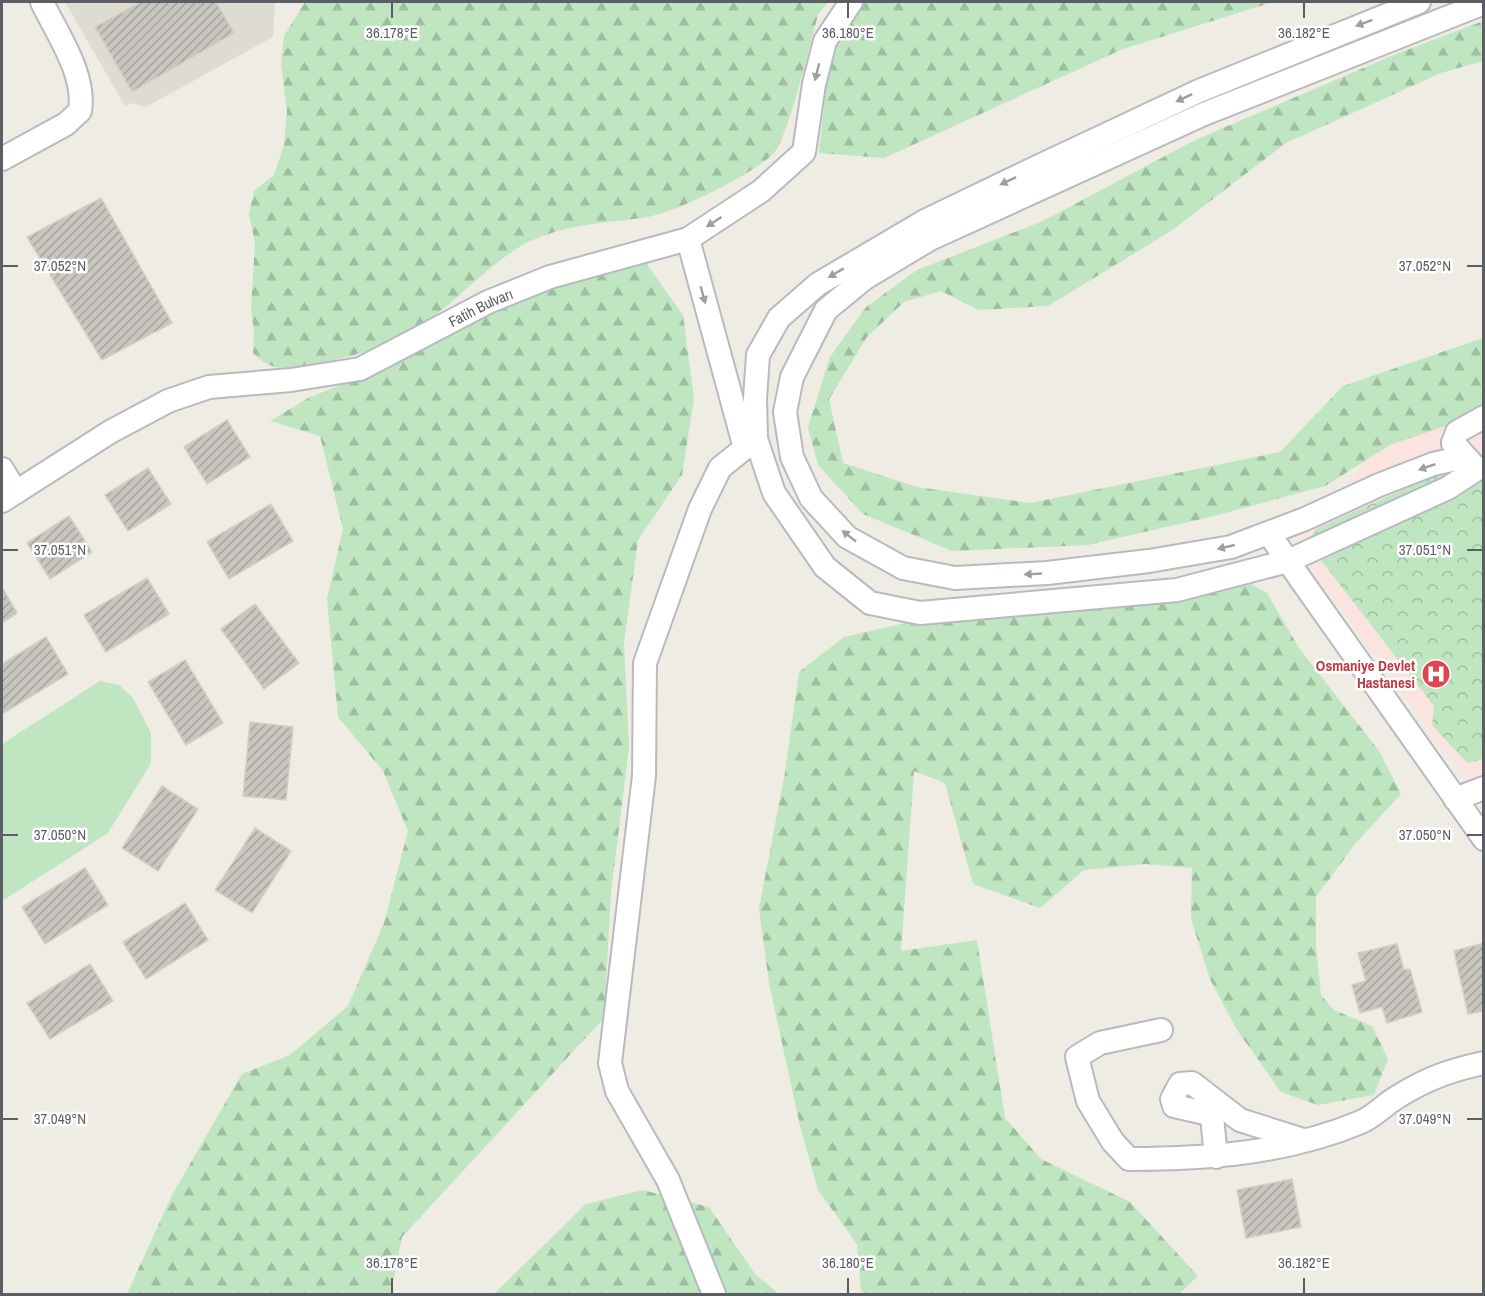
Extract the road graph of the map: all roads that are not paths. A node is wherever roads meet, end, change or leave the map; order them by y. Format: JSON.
{"nodes":[{"id":1,"x":42,"y":2,"type":"edge"},
{"id":2,"x":851,"y":2,"type":"edge"},
{"id":3,"x":1419,"y":2,"type":"edge"},
{"id":4,"x":1484,"y":3,"type":"edge"},
{"id":5,"x":2,"y":159,"type":"edge"},
{"id":6,"x":688,"y":239,"type":"junction"},
{"id":7,"x":1484,"y":417,"type":"edge"},
{"id":8,"x":750,"y":443,"type":"junction"},
{"id":9,"x":1453,"y":443,"type":"junction"},
{"id":10,"x":1484,"y":456,"type":"edge"},
{"id":11,"x":2,"y":469,"type":"edge"},
{"id":12,"x":9,"y":497,"type":"edge"},
{"id":13,"x":1275,"y":531,"type":"junction"},
{"id":14,"x":1288,"y":561,"type":"junction"},
{"id":15,"x":1484,"y":788,"type":"edge"},
{"id":16,"x":1455,"y":799,"type":"junction"},
{"id":17,"x":1484,"y":839,"type":"edge"},
{"id":18,"x":1161,"y":1030,"type":"dead end"},
{"id":19,"x":1484,"y":1063,"type":"edge"},
{"id":20,"x":1305,"y":1141,"type":"junction"},
{"id":21,"x":1216,"y":1157,"type":"junction"},
{"id":22,"x":714,"y":1294,"type":"edge"}],
"edges":[{"from":1,"to":5,"type":"street"},
{"from":2,"to":6,"type":"street","name":"Fatih Bulvarı","one_way":true},
{"from":3,"to":8,"type":"street","one_way":true},
{"from":13,"to":4,"type":"street","one_way":true},
{"from":6,"to":8,"type":"street","one_way":true},
{"from":6,"to":12,"type":"street","name":"Fatih Bulvarı"},
{"from":7,"to":9,"type":"street"},
{"from":8,"to":14,"type":"street"},
{"from":8,"to":22,"type":"street"},
{"from":9,"to":10,"type":"street"},
{"from":9,"to":13,"type":"street","one_way":true},
{"from":9,"to":14,"type":"street"},
{"from":11,"to":12,"type":"street"},
{"from":13,"to":14,"type":"street"},
{"from":14,"to":16,"type":"street"},
{"from":15,"to":16,"type":"street"},
{"from":16,"to":17,"type":"street"},
{"from":18,"to":21,"type":"street"},
{"from":19,"to":20,"type":"street"},
{"from":20,"to":21,"type":"street"},
{"from":20,"to":21,"type":"street"}]}
